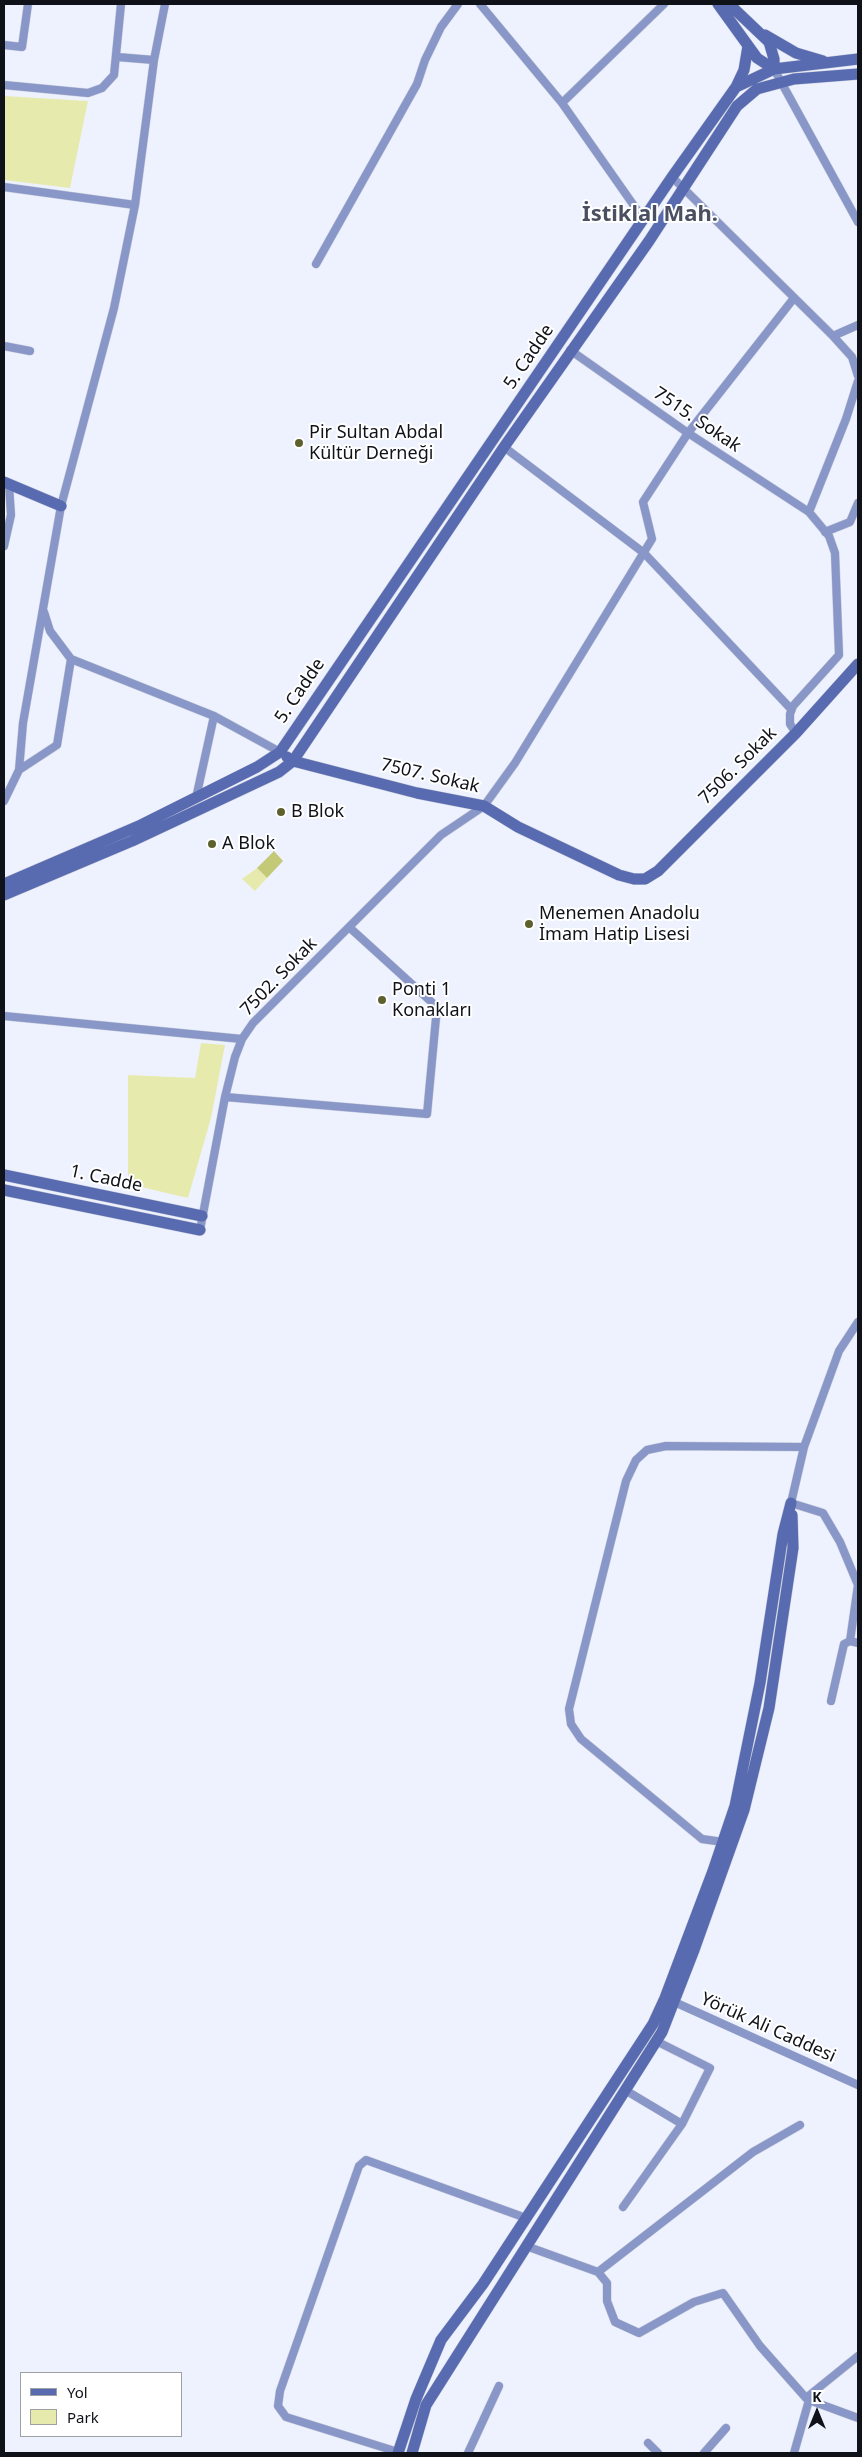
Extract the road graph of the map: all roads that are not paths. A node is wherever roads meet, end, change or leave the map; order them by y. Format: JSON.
{"nodes":[{"id":1,"x":28,"y":4,"type":"edge"},
{"id":2,"x":122,"y":4,"type":"edge"},
{"id":3,"x":165,"y":4,"type":"edge"},
{"id":4,"x":458,"y":4,"type":"edge"},
{"id":5,"x":480,"y":4,"type":"edge"},
{"id":6,"x":664,"y":4,"type":"edge"},
{"id":7,"x":718,"y":4,"type":"edge"},
{"id":8,"x":729,"y":4,"type":"edge"},
{"id":9,"x":761,"y":32,"type":"junction"},
{"id":10,"x":4,"y":45,"type":"edge"},
{"id":11,"x":748,"y":46,"type":"junction"},
{"id":12,"x":117,"y":57,"type":"junction"},
{"id":13,"x":154,"y":60,"type":"junction"},
{"id":14,"x":858,"y":60,"type":"edge"},
{"id":15,"x":827,"y":62,"type":"junction"},
{"id":16,"x":774,"y":69,"type":"junction"},
{"id":17,"x":858,"y":74,"type":"edge"},
{"id":18,"x":781,"y":83,"type":"junction"},
{"id":19,"x":4,"y":85,"type":"edge"},
{"id":20,"x":736,"y":87,"type":"junction"},
{"id":21,"x":562,"y":103,"type":"junction"},
{"id":22,"x":672,"y":177,"type":"junction"},
{"id":23,"x":4,"y":187,"type":"edge"},
{"id":24,"x":684,"y":188,"type":"junction"},
{"id":25,"x":135,"y":205,"type":"junction"},
{"id":26,"x":644,"y":220,"type":"junction"},
{"id":27,"x":858,"y":222,"type":"edge"},
{"id":28,"x":316,"y":264,"type":"dead end"},
{"id":29,"x":794,"y":298,"type":"junction"},
{"id":30,"x":858,"y":325,"type":"edge"},
{"id":31,"x":833,"y":336,"type":"junction"},
{"id":32,"x":4,"y":346,"type":"edge"},
{"id":33,"x":570,"y":350,"type":"junction"},
{"id":34,"x":30,"y":351,"type":"dead end"},
{"id":35,"x":858,"y":376,"type":"edge"},
{"id":36,"x":857,"y":387,"type":"edge"},
{"id":37,"x":688,"y":433,"type":"junction"},
{"id":38,"x":504,"y":447,"type":"junction"},
{"id":39,"x":6,"y":484,"type":"edge"},
{"id":40,"x":858,"y":503,"type":"edge"},
{"id":41,"x":61,"y":506,"type":"junction"},
{"id":42,"x":809,"y":512,"type":"junction"},
{"id":43,"x":825,"y":532,"type":"junction"},
{"id":44,"x":4,"y":546,"type":"edge"},
{"id":45,"x":644,"y":553,"type":"junction"},
{"id":46,"x":43,"y":610,"type":"junction"},
{"id":47,"x":71,"y":659,"type":"junction"},
{"id":48,"x":858,"y":664,"type":"edge"},
{"id":49,"x":792,"y":709,"type":"junction"},
{"id":50,"x":214,"y":716,"type":"junction"},
{"id":51,"x":796,"y":733,"type":"junction"},
{"id":52,"x":280,"y":752,"type":"junction"},
{"id":53,"x":293,"y":761,"type":"junction"},
{"id":54,"x":18,"y":770,"type":"junction"},
{"id":55,"x":196,"y":798,"type":"junction"},
{"id":56,"x":4,"y":801,"type":"edge"},
{"id":57,"x":484,"y":806,"type":"junction"},
{"id":58,"x":634,"y":879,"type":"joint"},
{"id":59,"x":4,"y":884,"type":"edge"},
{"id":60,"x":4,"y":895,"type":"edge"},
{"id":61,"x":349,"y":927,"type":"junction"},
{"id":62,"x":4,"y":1016,"type":"edge"},
{"id":63,"x":242,"y":1039,"type":"junction"},
{"id":64,"x":225,"y":1097,"type":"junction"},
{"id":65,"x":4,"y":1176,"type":"edge"},
{"id":66,"x":4,"y":1190,"type":"edge"},
{"id":67,"x":202,"y":1216,"type":"junction"},
{"id":68,"x":200,"y":1230,"type":"joint"},
{"id":69,"x":858,"y":1322,"type":"edge"},
{"id":70,"x":804,"y":1447,"type":"junction"},
{"id":71,"x":792,"y":1503,"type":"junction"},
{"id":72,"x":854,"y":1642,"type":"edge"},
{"id":73,"x":831,"y":1701,"type":"dead end"},
{"id":74,"x":723,"y":1842,"type":"junction"},
{"id":75,"x":670,"y":2000,"type":"junction"},
{"id":76,"x":656,"y":2041,"type":"junction"},
{"id":77,"x":858,"y":2085,"type":"edge"},
{"id":78,"x":625,"y":2090,"type":"junction"},
{"id":79,"x":682,"y":2124,"type":"junction"},
{"id":80,"x":800,"y":2125,"type":"dead end"},
{"id":81,"x":623,"y":2207,"type":"dead end"},
{"id":82,"x":526,"y":2218,"type":"junction"},
{"id":83,"x":526,"y":2246,"type":"junction"},
{"id":84,"x":598,"y":2272,"type":"junction"},
{"id":85,"x":858,"y":2356,"type":"edge"},
{"id":86,"x":498,"y":2386,"type":"dead end"},
{"id":87,"x":808,"y":2399,"type":"junction"},
{"id":88,"x":858,"y":2418,"type":"edge"},
{"id":89,"x":726,"y":2428,"type":"dead end"},
{"id":90,"x":648,"y":2443,"type":"dead end"},
{"id":91,"x":398,"y":2452,"type":"edge"},
{"id":92,"x":412,"y":2453,"type":"edge"},
{"id":93,"x":468,"y":2453,"type":"edge"},
{"id":94,"x":658,"y":2453,"type":"edge"},
{"id":95,"x":704,"y":2453,"type":"edge"},
{"id":96,"x":794,"y":2453,"type":"edge"}],
"edges":[{"from":1,"to":10,"type":"street"},
{"from":2,"to":12,"type":"street"},
{"from":3,"to":13,"type":"street"},
{"from":4,"to":28,"type":"street"},
{"from":5,"to":21,"type":"street"},
{"from":6,"to":21,"type":"street"},
{"from":7,"to":11,"type":"street"},
{"from":8,"to":9,"type":"street"},
{"from":9,"to":15,"type":"street"},
{"from":9,"to":16,"type":"street"},
{"from":11,"to":16,"type":"street"},
{"from":11,"to":20,"type":"street"},
{"from":12,"to":13,"type":"street"},
{"from":12,"to":19,"type":"street"},
{"from":13,"to":25,"type":"street"},
{"from":14,"to":15,"type":"street","name":"5. Cadde"},
{"from":15,"to":16,"type":"street","name":"5. Cadde"},
{"from":16,"to":18,"type":"street"},
{"from":16,"to":20,"type":"street","name":"5. Cadde"},
{"from":17,"to":18,"type":"street"},
{"from":18,"to":24,"type":"street"},
{"from":18,"to":27,"type":"street"},
{"from":20,"to":22,"type":"street","name":"5. Cadde"},
{"from":21,"to":26,"type":"street"},
{"from":22,"to":24,"type":"street"},
{"from":22,"to":26,"type":"street","name":"5. Cadde"},
{"from":23,"to":25,"type":"street"},
{"from":24,"to":29,"type":"street"},
{"from":24,"to":33,"type":"street"},
{"from":25,"to":41,"type":"street"},
{"from":26,"to":52,"type":"street","name":"5. Cadde"},
{"from":29,"to":31,"type":"street"},
{"from":29,"to":37,"type":"street","name":"7502. Sokak"},
{"from":30,"to":31,"type":"street"},
{"from":31,"to":35,"type":"street"},
{"from":32,"to":34,"type":"street"},
{"from":33,"to":37,"type":"street","name":"7515. Sokak"},
{"from":33,"to":38,"type":"street"},
{"from":36,"to":42,"type":"street"},
{"from":37,"to":42,"type":"street","name":"7515. Sokak"},
{"from":37,"to":45,"type":"street","name":"7502. Sokak"},
{"from":38,"to":45,"type":"street"},
{"from":38,"to":53,"type":"street"},
{"from":39,"to":41,"type":"street"},
{"from":39,"to":44,"type":"street"},
{"from":40,"to":43,"type":"street"},
{"from":41,"to":46,"type":"street"},
{"from":42,"to":43,"type":"street","name":"7515. Sokak"},
{"from":43,"to":49,"type":"street","name":"7515. Sokak"},
{"from":45,"to":49,"type":"street"},
{"from":45,"to":57,"type":"street","name":"7502. Sokak"},
{"from":46,"to":47,"type":"street"},
{"from":46,"to":54,"type":"street"},
{"from":47,"to":50,"type":"street"},
{"from":47,"to":54,"type":"street"},
{"from":48,"to":51,"type":"street","name":"7506. Sokak"},
{"from":49,"to":51,"type":"street"},
{"from":50,"to":52,"type":"street"},
{"from":50,"to":55,"type":"street"},
{"from":51,"to":58,"type":"street","name":"7506. Sokak"},
{"from":52,"to":53,"type":"street"},
{"from":52,"to":55,"type":"street"},
{"from":53,"to":57,"type":"street","name":"7507. Sokak"},
{"from":53,"to":60,"type":"street"},
{"from":54,"to":56,"type":"street"},
{"from":55,"to":59,"type":"street"},
{"from":57,"to":58,"type":"street","name":"7507. Sokak"},
{"from":57,"to":61,"type":"street","name":"7502. Sokak"},
{"from":61,"to":63,"type":"street","name":"7502. Sokak"},
{"from":61,"to":64,"type":"street"},
{"from":62,"to":63,"type":"street"},
{"from":63,"to":64,"type":"street","name":"7502. Sokak"},
{"from":64,"to":67,"type":"street","name":"7502. Sokak"},
{"from":65,"to":67,"type":"street","name":"1. Cadde"},
{"from":66,"to":68,"type":"street","name":"1. Cadde"},
{"from":67,"to":68,"type":"street","name":"7502. Sokak"},
{"from":69,"to":70,"type":"street"},
{"from":70,"to":71,"type":"street"},
{"from":70,"to":74,"type":"street"},
{"from":71,"to":72,"type":"street"},
{"from":71,"to":74,"type":"street"},
{"from":71,"to":75,"type":"street"},
{"from":72,"to":73,"type":"street"},
{"from":74,"to":75,"type":"street"},
{"from":75,"to":76,"type":"street"},
{"from":75,"to":77,"type":"street","name":"Yörük Ali Caddesi"},
{"from":75,"to":82,"type":"street"},
{"from":76,"to":78,"type":"street"},
{"from":76,"to":79,"type":"street"},
{"from":78,"to":79,"type":"street"},
{"from":78,"to":83,"type":"street"},
{"from":79,"to":81,"type":"street"},
{"from":80,"to":84,"type":"street"},
{"from":82,"to":91,"type":"street"},
{"from":82,"to":91,"type":"street"},
{"from":83,"to":84,"type":"street"},
{"from":83,"to":92,"type":"street"},
{"from":84,"to":87,"type":"street"},
{"from":85,"to":87,"type":"street"},
{"from":86,"to":93,"type":"street"},
{"from":87,"to":88,"type":"street"},
{"from":87,"to":96,"type":"street"},
{"from":89,"to":95,"type":"street"},
{"from":90,"to":94,"type":"street"}]}
